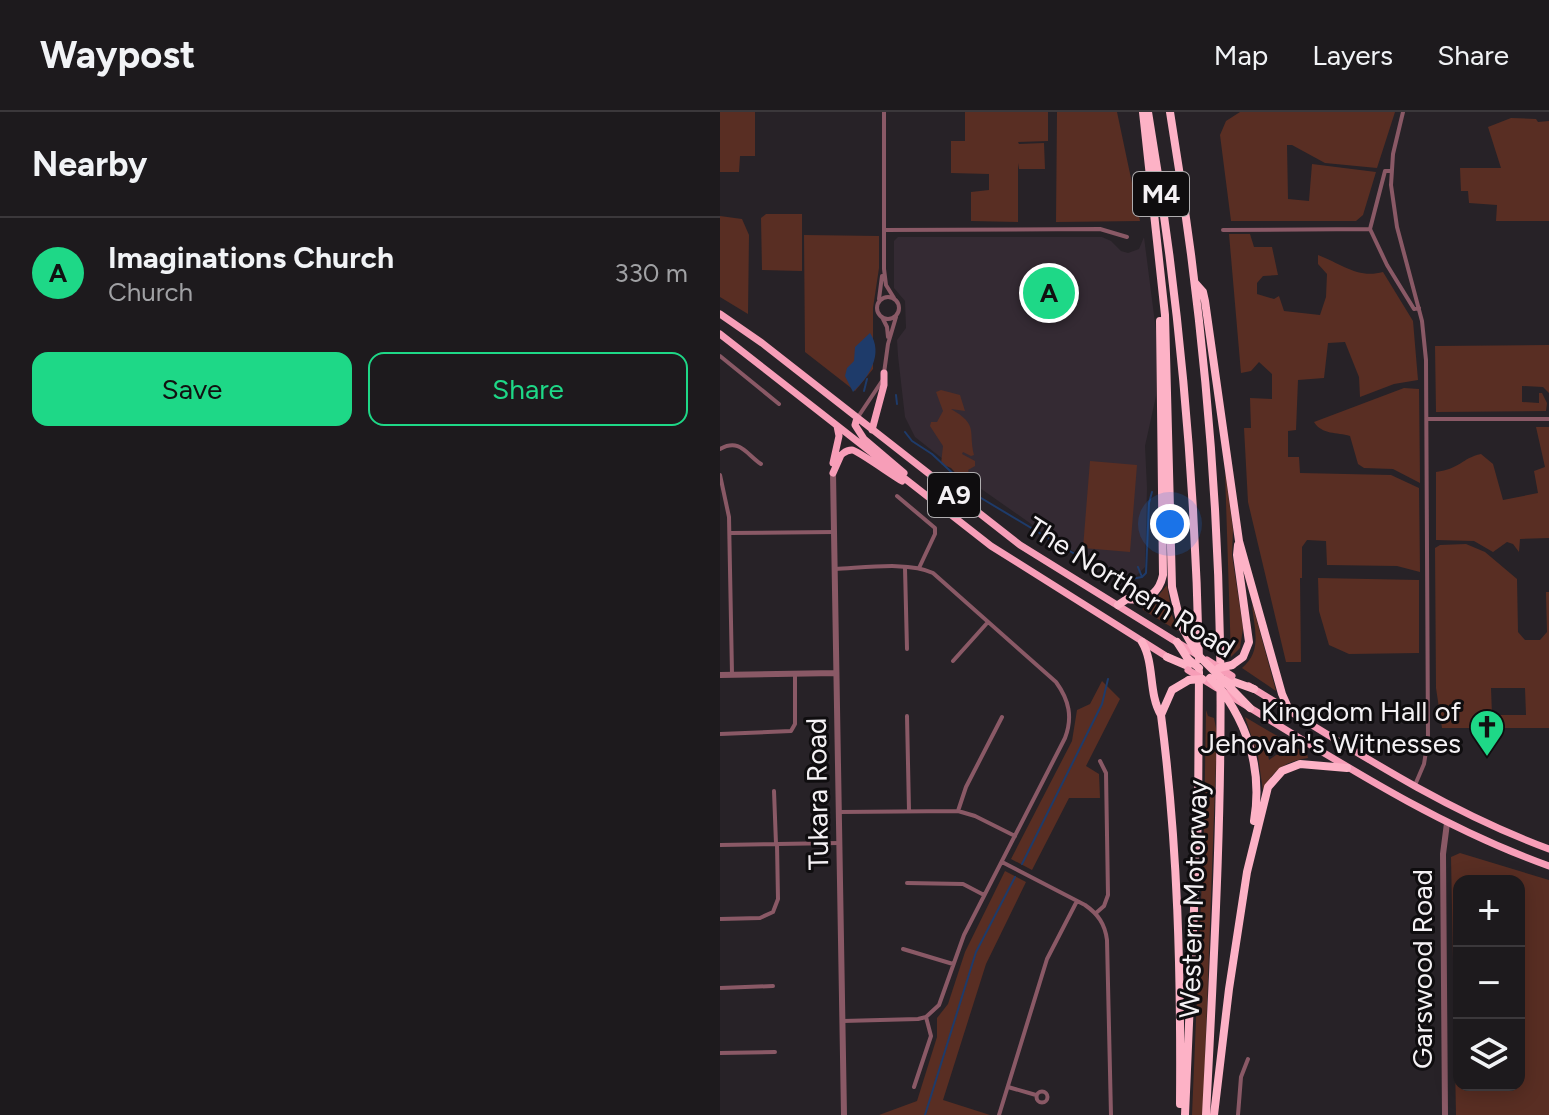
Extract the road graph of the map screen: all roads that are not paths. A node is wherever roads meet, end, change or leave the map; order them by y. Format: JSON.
{"nodes":[{"id":1,"x":884,"y":112,"type":"edge"},
{"id":2,"x":1146,"y":112,"type":"edge"},
{"id":3,"x":1170,"y":112,"type":"edge"},
{"id":4,"x":1403,"y":112,"type":"edge"},
{"id":5,"x":1391,"y":171,"type":"junction"},
{"id":6,"x":1370,"y":229,"type":"junction"},
{"id":7,"x":884,"y":230,"type":"junction"},
{"id":8,"x":1223,"y":230,"type":"dead end"},
{"id":9,"x":1127,"y":237,"type":"dead end"},
{"id":10,"x":884,"y":269,"type":"junction"},
{"id":11,"x":1160,"y":273,"type":"junction"},
{"id":12,"x":1195,"y":283,"type":"junction"},
{"id":13,"x":894,"y":298,"type":"junction"},
{"id":14,"x":879,"y":301,"type":"junction"},
{"id":15,"x":1419,"y":308,"type":"junction"},
{"id":16,"x":720,"y":314,"type":"edge"},
{"id":17,"x":881,"y":317,"type":"junction"},
{"id":18,"x":896,"y":317,"type":"junction"},
{"id":19,"x":720,"y":334,"type":"edge"},
{"id":20,"x":888,"y":344,"type":"junction"},
{"id":21,"x":720,"y":356,"type":"edge"},
{"id":22,"x":884,"y":373,"type":"junction"},
{"id":23,"x":779,"y":404,"type":"dead end"},
{"id":24,"x":821,"y":413,"type":"junction"},
{"id":25,"x":857,"y":418,"type":"junction"},
{"id":26,"x":1427,"y":419,"type":"junction"},
{"id":27,"x":1549,"y":419,"type":"edge"},
{"id":28,"x":837,"y":426,"type":"junction"},
{"id":29,"x":872,"y":430,"type":"junction"},
{"id":30,"x":720,"y":449,"type":"edge"},
{"id":31,"x":761,"y":464,"type":"dead end"},
{"id":32,"x":833,"y":473,"type":"junction"},
{"id":33,"x":720,"y":475,"type":"edge"},
{"id":34,"x":722,"y":486,"type":"edge"},
{"id":35,"x":919,"y":489,"type":"junction"},
{"id":36,"x":897,"y":496,"type":"dead end"},
{"id":37,"x":834,"y":532,"type":"junction"},
{"id":38,"x":730,"y":533,"type":"junction"},
{"id":39,"x":1239,"y":541,"type":"junction"},
{"id":40,"x":905,"y":568,"type":"junction"},
{"id":41,"x":919,"y":568,"type":"junction"},
{"id":42,"x":835,"y":569,"type":"junction"},
{"id":43,"x":1118,"y":605,"type":"junction"},
{"id":44,"x":988,"y":622,"type":"junction"},
{"id":45,"x":1142,"y":642,"type":"junction"},
{"id":46,"x":1177,"y":642,"type":"junction"},
{"id":47,"x":1188,"y":644,"type":"junction"},
{"id":48,"x":907,"y":649,"type":"dead end"},
{"id":49,"x":1167,"y":657,"type":"joint"},
{"id":50,"x":953,"y":661,"type":"dead end"},
{"id":51,"x":1188,"y":665,"type":"junction"},
{"id":52,"x":836,"y":673,"type":"junction"},
{"id":53,"x":1210,"y":673,"type":"junction"},
{"id":54,"x":732,"y":674,"type":"junction"},
{"id":55,"x":795,"y":674,"type":"junction"},
{"id":56,"x":720,"y":675,"type":"edge"},
{"id":57,"x":1254,"y":689,"type":"joint"},
{"id":58,"x":1232,"y":690,"type":"junction"},
{"id":59,"x":1250,"y":708,"type":"joint"},
{"id":60,"x":1290,"y":712,"type":"junction"},
{"id":61,"x":1161,"y":715,"type":"junction"},
{"id":62,"x":907,"y":716,"type":"dead end"},
{"id":63,"x":1002,"y":717,"type":"dead end"},
{"id":64,"x":720,"y":734,"type":"edge"},
{"id":65,"x":1100,"y":761,"type":"dead end"},
{"id":66,"x":1347,"y":768,"type":"junction"},
{"id":67,"x":1414,"y":787,"type":"junction"},
{"id":68,"x":774,"y":791,"type":"dead end"},
{"id":69,"x":909,"y":810,"type":"junction"},
{"id":70,"x":958,"y":811,"type":"junction"},
{"id":71,"x":839,"y":812,"type":"junction"},
{"id":72,"x":1447,"y":823,"type":"junction"},
{"id":73,"x":1015,"y":836,"type":"junction"},
{"id":74,"x":1254,"y":842,"type":"junction"},
{"id":75,"x":839,"y":843,"type":"junction"},
{"id":76,"x":776,"y":844,"type":"junction"},
{"id":77,"x":720,"y":845,"type":"edge"},
{"id":78,"x":1549,"y":849,"type":"edge"},
{"id":79,"x":1002,"y":862,"type":"junction"},
{"id":80,"x":1549,"y":866,"type":"edge"},
{"id":81,"x":907,"y":883,"type":"dead end"},
{"id":82,"x":984,"y":895,"type":"junction"},
{"id":83,"x":1077,"y":901,"type":"junction"},
{"id":84,"x":1096,"y":913,"type":"junction"},
{"id":85,"x":720,"y":919,"type":"edge"},
{"id":86,"x":903,"y":949,"type":"dead end"},
{"id":87,"x":953,"y":964,"type":"junction"},
{"id":88,"x":773,"y":986,"type":"dead end"},
{"id":89,"x":720,"y":988,"type":"edge"},
{"id":90,"x":926,"y":1017,"type":"junction"},
{"id":91,"x":843,"y":1021,"type":"junction"},
{"id":92,"x":775,"y":1052,"type":"dead end"},
{"id":93,"x":720,"y":1053,"type":"edge"},
{"id":94,"x":1248,"y":1059,"type":"dead end"},
{"id":95,"x":914,"y":1087,"type":"dead end"},
{"id":96,"x":1008,"y":1087,"type":"junction"},
{"id":97,"x":1037,"y":1095,"type":"dead end"},
{"id":98,"x":844,"y":1115,"type":"edge"},
{"id":99,"x":999,"y":1115,"type":"edge"},
{"id":100,"x":1111,"y":1115,"type":"edge"},
{"id":101,"x":1184,"y":1115,"type":"edge"},
{"id":102,"x":1206,"y":1115,"type":"edge"},
{"id":103,"x":1214,"y":1115,"type":"edge"},
{"id":104,"x":1238,"y":1115,"type":"edge"},
{"id":105,"x":1445,"y":1115,"type":"edge"}],
"edges":[{"from":1,"to":7,"type":"street"},
{"from":2,"to":11,"type":"highway","number":"M4"},
{"from":2,"to":101,"type":"highway","name":"Western Motorway","number":"M4"},
{"from":3,"to":12,"type":"highway","name":"Western Motorway","number":"M4"},
{"from":4,"to":5,"type":"street"},
{"from":5,"to":6,"type":"street"},
{"from":5,"to":15,"type":"street"},
{"from":6,"to":8,"type":"street"},
{"from":6,"to":15,"type":"street"},
{"from":7,"to":9,"type":"street"},
{"from":7,"to":10,"type":"street"},
{"from":10,"to":13,"type":"street"},
{"from":10,"to":14,"type":"street"},
{"from":11,"to":43,"type":"highway","number":"M4"},
{"from":11,"to":47,"type":"highway"},
{"from":12,"to":39,"type":"highway"},
{"from":12,"to":102,"type":"highway","name":"Western Motorway","number":"M4"},
{"from":13,"to":14,"type":"street"},
{"from":13,"to":18,"type":"street"},
{"from":14,"to":17,"type":"street"},
{"from":15,"to":26,"type":"street"},
{"from":16,"to":25,"type":"highway","name":"The Northern Road","number":"A9"},
{"from":17,"to":18,"type":"street"},
{"from":17,"to":20,"type":"street"},
{"from":18,"to":20,"type":"street"},
{"from":19,"to":24,"type":"highway","name":"The Northern Road","number":"A9"},
{"from":20,"to":22,"type":"street"},
{"from":21,"to":23,"type":"street"},
{"from":22,"to":25,"type":"street"},
{"from":22,"to":29,"type":"highway"},
{"from":24,"to":25,"type":"highway"},
{"from":24,"to":28,"type":"highway","name":"The Northern Road","number":"A9"},
{"from":25,"to":29,"type":"highway","name":"The Northern Road","number":"A9"},
{"from":25,"to":35,"type":"highway"},
{"from":26,"to":27,"type":"street"},
{"from":26,"to":67,"type":"street"},
{"from":28,"to":32,"type":"highway"},
{"from":28,"to":35,"type":"highway","name":"The Northern Road","number":"A9"},
{"from":29,"to":43,"type":"highway","name":"The Northern Road","number":"A9"},
{"from":30,"to":31,"type":"street"},
{"from":32,"to":35,"type":"highway"},
{"from":32,"to":37,"type":"street","name":"Tukara Road"},
{"from":33,"to":34,"type":"street"},
{"from":34,"to":38,"type":"street"},
{"from":35,"to":45,"type":"highway","name":"The Northern Road","number":"A9"},
{"from":36,"to":41,"type":"street"},
{"from":37,"to":38,"type":"street"},
{"from":37,"to":42,"type":"street","name":"Tukara Road"},
{"from":38,"to":54,"type":"street"},
{"from":39,"to":53,"type":"highway","bridge":true},
{"from":39,"to":60,"type":"highway"},
{"from":40,"to":41,"type":"street"},
{"from":40,"to":42,"type":"street"},
{"from":40,"to":48,"type":"street"},
{"from":41,"to":44,"type":"street"},
{"from":42,"to":52,"type":"street","name":"Tukara Road"},
{"from":43,"to":46,"type":"highway","name":"The Northern Road","number":"A9"},
{"from":44,"to":50,"type":"street"},
{"from":44,"to":73,"type":"street"},
{"from":45,"to":49,"type":"highway","name":"The Northern Road","number":"A9"},
{"from":45,"to":61,"type":"highway"},
{"from":46,"to":47,"type":"highway","name":"The Northern Road","number":"A9"},
{"from":46,"to":51,"type":"highway"},
{"from":47,"to":53,"type":"highway","bridge":true},
{"from":49,"to":51,"type":"highway"},
{"from":51,"to":53,"type":"highway","name":"The Northern Road","bridge":true},
{"from":51,"to":53,"type":"highway","bridge":true},
{"from":52,"to":55,"type":"street"},
{"from":52,"to":71,"type":"street","name":"Tukara Road"},
{"from":53,"to":58,"type":"highway","name":"The Northern Road","bridge":true},
{"from":53,"to":58,"type":"highway","bridge":true},
{"from":53,"to":58,"type":"highway","bridge":true},
{"from":53,"to":61,"type":"highway","bridge":true},
{"from":54,"to":55,"type":"street"},
{"from":54,"to":56,"type":"street"},
{"from":55,"to":64,"type":"street"},
{"from":57,"to":58,"type":"highway"},
{"from":57,"to":60,"type":"highway","name":"The Northern Road"},
{"from":58,"to":59,"type":"highway"},
{"from":58,"to":74,"type":"highway"},
{"from":59,"to":66,"type":"highway"},
{"from":60,"to":67,"type":"highway","name":"The Northern Road"},
{"from":61,"to":101,"type":"highway"},
{"from":62,"to":69,"type":"street"},
{"from":63,"to":70,"type":"street"},
{"from":65,"to":84,"type":"street"},
{"from":66,"to":72,"type":"highway"},
{"from":66,"to":74,"type":"highway"},
{"from":67,"to":78,"type":"highway","name":"The Northern Road"},
{"from":68,"to":76,"type":"street"},
{"from":69,"to":70,"type":"street"},
{"from":69,"to":71,"type":"street"},
{"from":70,"to":73,"type":"street"},
{"from":71,"to":75,"type":"street","name":"Tukara Road"},
{"from":72,"to":80,"type":"highway"},
{"from":72,"to":105,"type":"street","name":"Garswood Road"},
{"from":73,"to":79,"type":"street"},
{"from":74,"to":103,"type":"highway"},
{"from":75,"to":76,"type":"street"},
{"from":75,"to":91,"type":"street","name":"Tukara Road"},
{"from":76,"to":77,"type":"street"},
{"from":76,"to":85,"type":"street"},
{"from":79,"to":82,"type":"street"},
{"from":79,"to":83,"type":"street"},
{"from":81,"to":82,"type":"street"},
{"from":82,"to":87,"type":"street"},
{"from":83,"to":84,"type":"street"},
{"from":83,"to":96,"type":"street"},
{"from":84,"to":100,"type":"street"},
{"from":86,"to":87,"type":"street"},
{"from":87,"to":90,"type":"street"},
{"from":88,"to":89,"type":"street"},
{"from":90,"to":91,"type":"street"},
{"from":90,"to":95,"type":"street"},
{"from":91,"to":98,"type":"street","name":"Tukara Road"},
{"from":92,"to":93,"type":"street"},
{"from":94,"to":104,"type":"street"},
{"from":96,"to":97,"type":"street"},
{"from":96,"to":99,"type":"street"}]}
